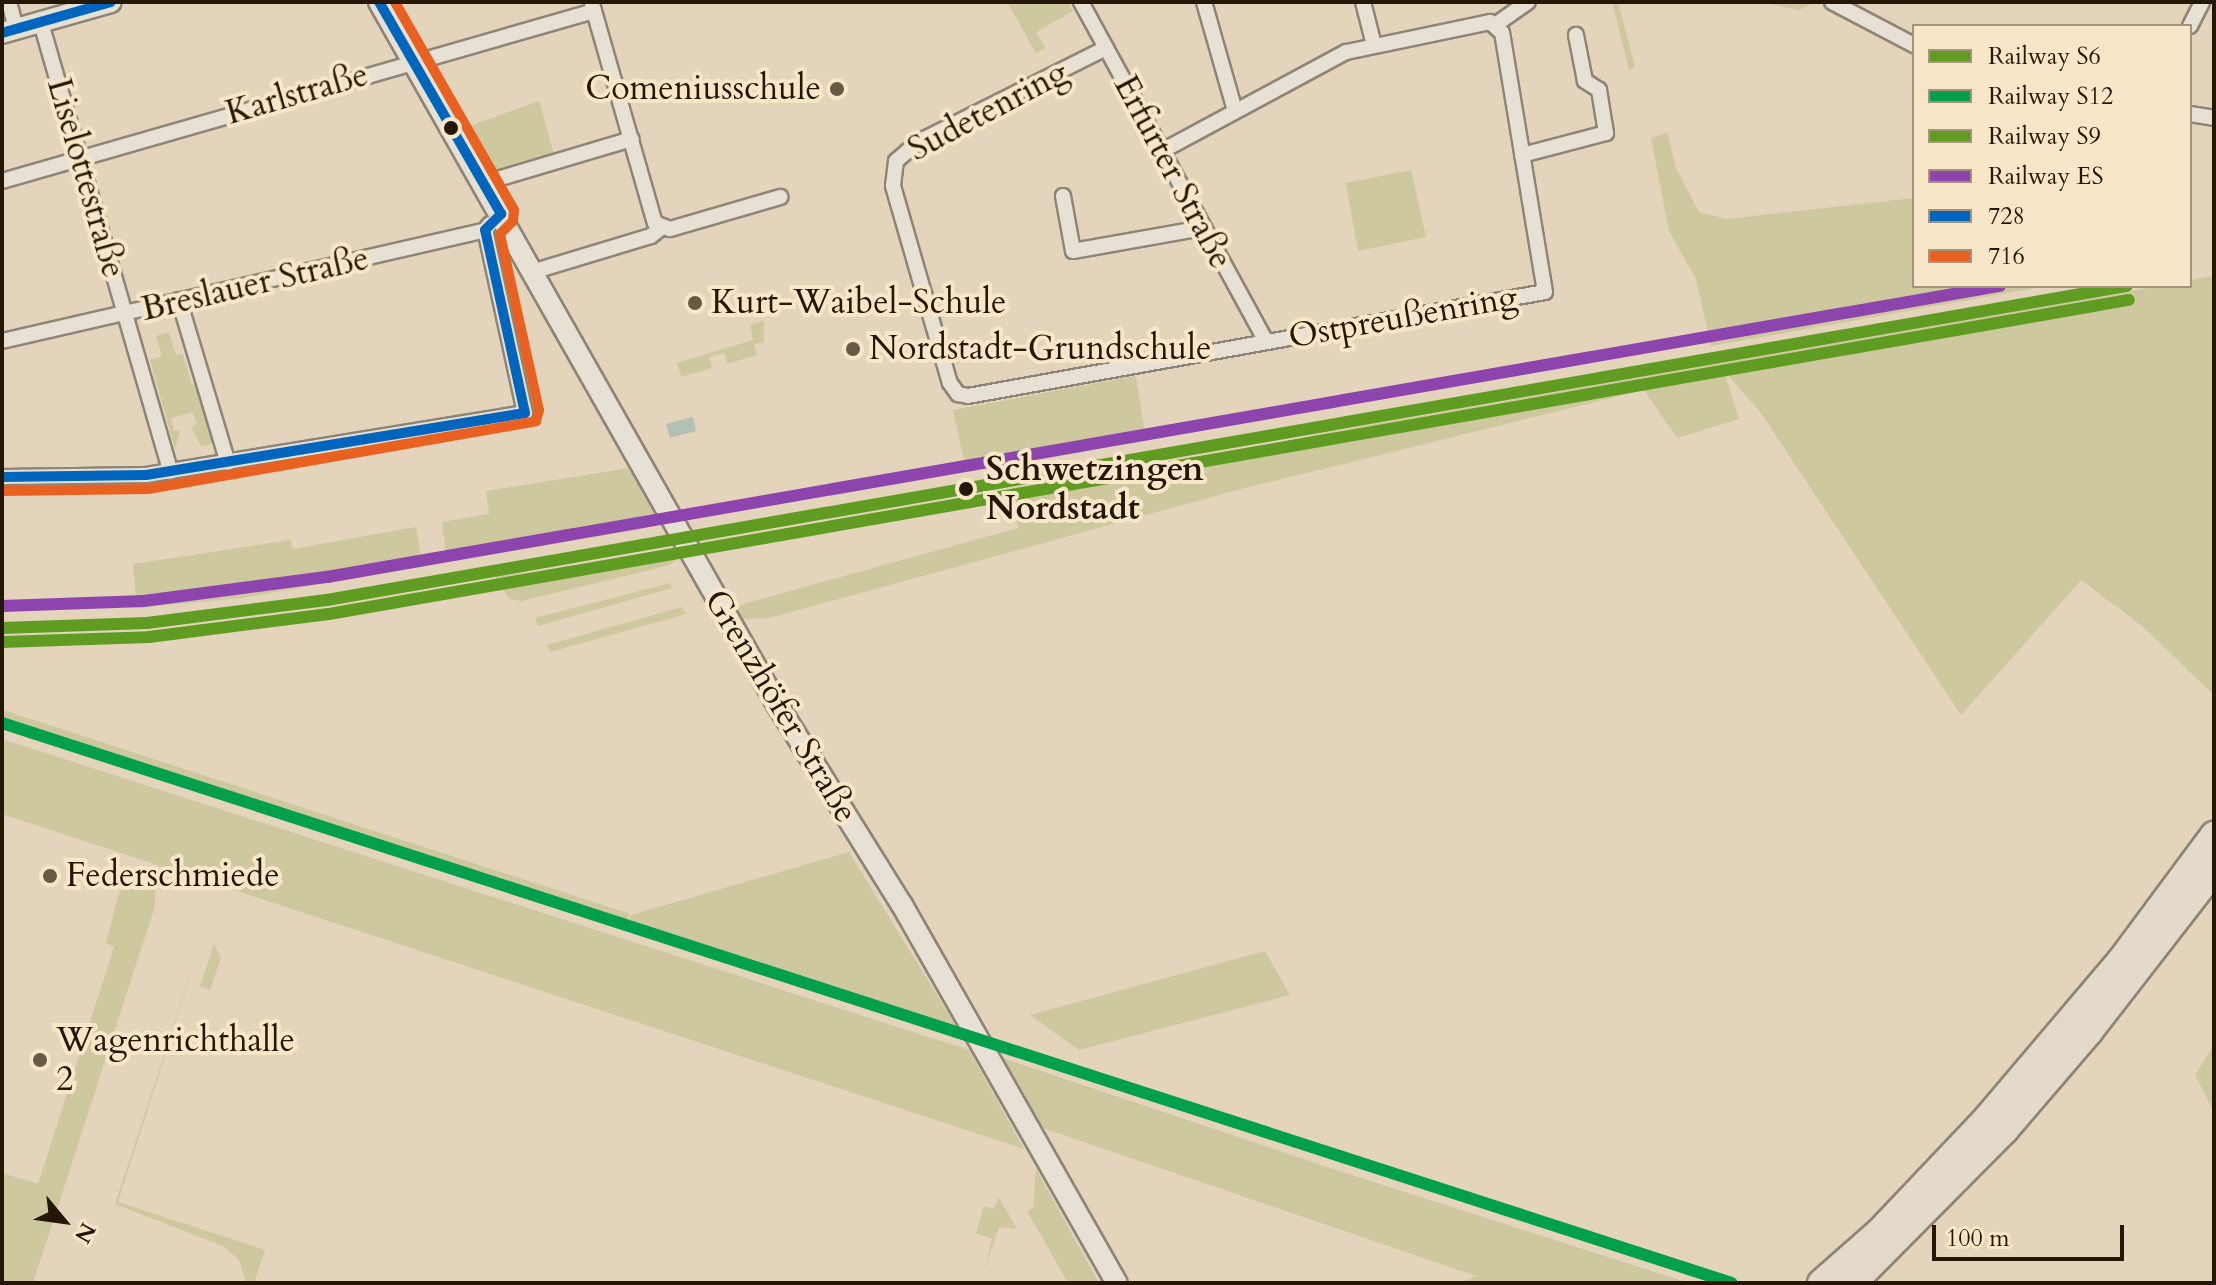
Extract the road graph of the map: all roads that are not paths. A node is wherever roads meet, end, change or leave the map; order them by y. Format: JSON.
{"nodes":[{"id":1,"x":9,"y":2,"type":"edge"},
{"id":2,"x":111,"y":2,"type":"edge"},
{"id":3,"x":379,"y":2,"type":"edge"},
{"id":4,"x":1081,"y":2,"type":"edge"},
{"id":5,"x":1204,"y":2,"type":"edge"},
{"id":6,"x":1363,"y":2,"type":"edge"},
{"id":7,"x":1528,"y":2,"type":"edge"},
{"id":8,"x":1832,"y":2,"type":"edge"},
{"id":9,"x":2202,"y":2,"type":"edge"},
{"id":10,"x":592,"y":6,"type":"edge"},
{"id":11,"x":1861,"y":9,"type":"edge"},
{"id":12,"x":41,"y":23,"type":"junction"},
{"id":13,"x":2191,"y":24,"type":"edge"},
{"id":14,"x":1495,"y":25,"type":"junction"},
{"id":15,"x":9,"y":31,"type":"edge"},
{"id":16,"x":1576,"y":35,"type":"dead end"},
{"id":17,"x":1912,"y":44,"type":"edge"},
{"id":18,"x":1374,"y":45,"type":"junction"},
{"id":19,"x":1106,"y":48,"type":"junction"},
{"id":20,"x":412,"y":61,"type":"junction"},
{"id":21,"x":1235,"y":111,"type":"junction"},
{"id":22,"x":2192,"y":114,"type":"edge"},
{"id":23,"x":2214,"y":118,"type":"edge"},
{"id":24,"x":632,"y":139,"type":"junction"},
{"id":25,"x":1164,"y":150,"type":"junction"},
{"id":26,"x":1522,"y":155,"type":"junction"},
{"id":27,"x":81,"y":158,"type":"junction"},
{"id":28,"x":2,"y":181,"type":"edge"},
{"id":29,"x":484,"y":183,"type":"junction"},
{"id":30,"x":1063,"y":196,"type":"dead end"},
{"id":31,"x":780,"y":197,"type":"dead end"},
{"id":32,"x":501,"y":214,"type":"junction"},
{"id":33,"x":665,"y":228,"type":"junction"},
{"id":34,"x":1202,"y":228,"type":"junction"},
{"id":35,"x":485,"y":230,"type":"junction"},
{"id":36,"x":535,"y":271,"type":"junction"},
{"id":37,"x":179,"y":300,"type":"junction"},
{"id":38,"x":125,"y":315,"type":"junction"},
{"id":39,"x":2,"y":341,"type":"edge"},
{"id":40,"x":1266,"y":342,"type":"junction"},
{"id":41,"x":228,"y":463,"type":"junction"},
{"id":42,"x":171,"y":472,"type":"junction"},
{"id":43,"x":2,"y":477,"type":"edge"},
{"id":44,"x":2214,"y":835,"type":"edge"},
{"id":45,"x":2214,"y":871,"type":"edge"},
{"id":46,"x":1842,"y":1278,"type":"edge"},
{"id":47,"x":1117,"y":1283,"type":"edge"}],
"edges":[{"from":1,"to":15,"type":"street"},
{"from":2,"to":12,"type":"street"},
{"from":3,"to":20,"type":"street","name":"Grenzhöfer Straße"},
{"from":4,"to":19,"type":"street","name":"Erfurter Straße"},
{"from":5,"to":21,"type":"street"},
{"from":6,"to":18,"type":"street"},
{"from":7,"to":14,"type":"street"},
{"from":8,"to":11,"type":"street"},
{"from":9,"to":13,"type":"street"},
{"from":10,"to":20,"type":"street","name":"Karlstraße"},
{"from":10,"to":24,"type":"street"},
{"from":11,"to":17,"type":"street"},
{"from":12,"to":15,"type":"street"},
{"from":12,"to":27,"type":"street","name":"Liselottestraße"},
{"from":14,"to":18,"type":"street"},
{"from":14,"to":26,"type":"street","name":"Ostpreußenring"},
{"from":16,"to":26,"type":"street"},
{"from":18,"to":21,"type":"street"},
{"from":19,"to":25,"type":"street","name":"Erfurter Straße"},
{"from":19,"to":40,"type":"street","name":"Sudetenring"},
{"from":20,"to":27,"type":"street","name":"Karlstraße"},
{"from":20,"to":29,"type":"street","name":"Grenzhöfer Straße"},
{"from":21,"to":25,"type":"street"},
{"from":22,"to":23,"type":"street"},
{"from":24,"to":29,"type":"street"},
{"from":24,"to":33,"type":"street"},
{"from":25,"to":34,"type":"street","name":"Erfurter Straße"},
{"from":26,"to":40,"type":"street","name":"Ostpreußenring"},
{"from":27,"to":28,"type":"street","name":"Karlstraße"},
{"from":27,"to":38,"type":"street","name":"Liselottestraße"},
{"from":29,"to":32,"type":"street","name":"Grenzhöfer Straße"},
{"from":30,"to":34,"type":"street"},
{"from":31,"to":33,"type":"street"},
{"from":32,"to":35,"type":"street"},
{"from":32,"to":36,"type":"street","name":"Grenzhöfer Straße"},
{"from":33,"to":36,"type":"street"},
{"from":34,"to":40,"type":"street","name":"Erfurter Straße"},
{"from":35,"to":37,"type":"street","name":"Breslauer Straße"},
{"from":35,"to":41,"type":"street"},
{"from":36,"to":47,"type":"street","name":"Grenzhöfer Straße"},
{"from":37,"to":38,"type":"street","name":"Breslauer Straße"},
{"from":37,"to":41,"type":"street"},
{"from":38,"to":39,"type":"street","name":"Breslauer Straße"},
{"from":38,"to":42,"type":"street","name":"Liselottestraße"},
{"from":41,"to":42,"type":"street"},
{"from":42,"to":43,"type":"street"},
{"from":44,"to":46,"type":"highway"},
{"from":45,"to":46,"type":"highway"}]}
